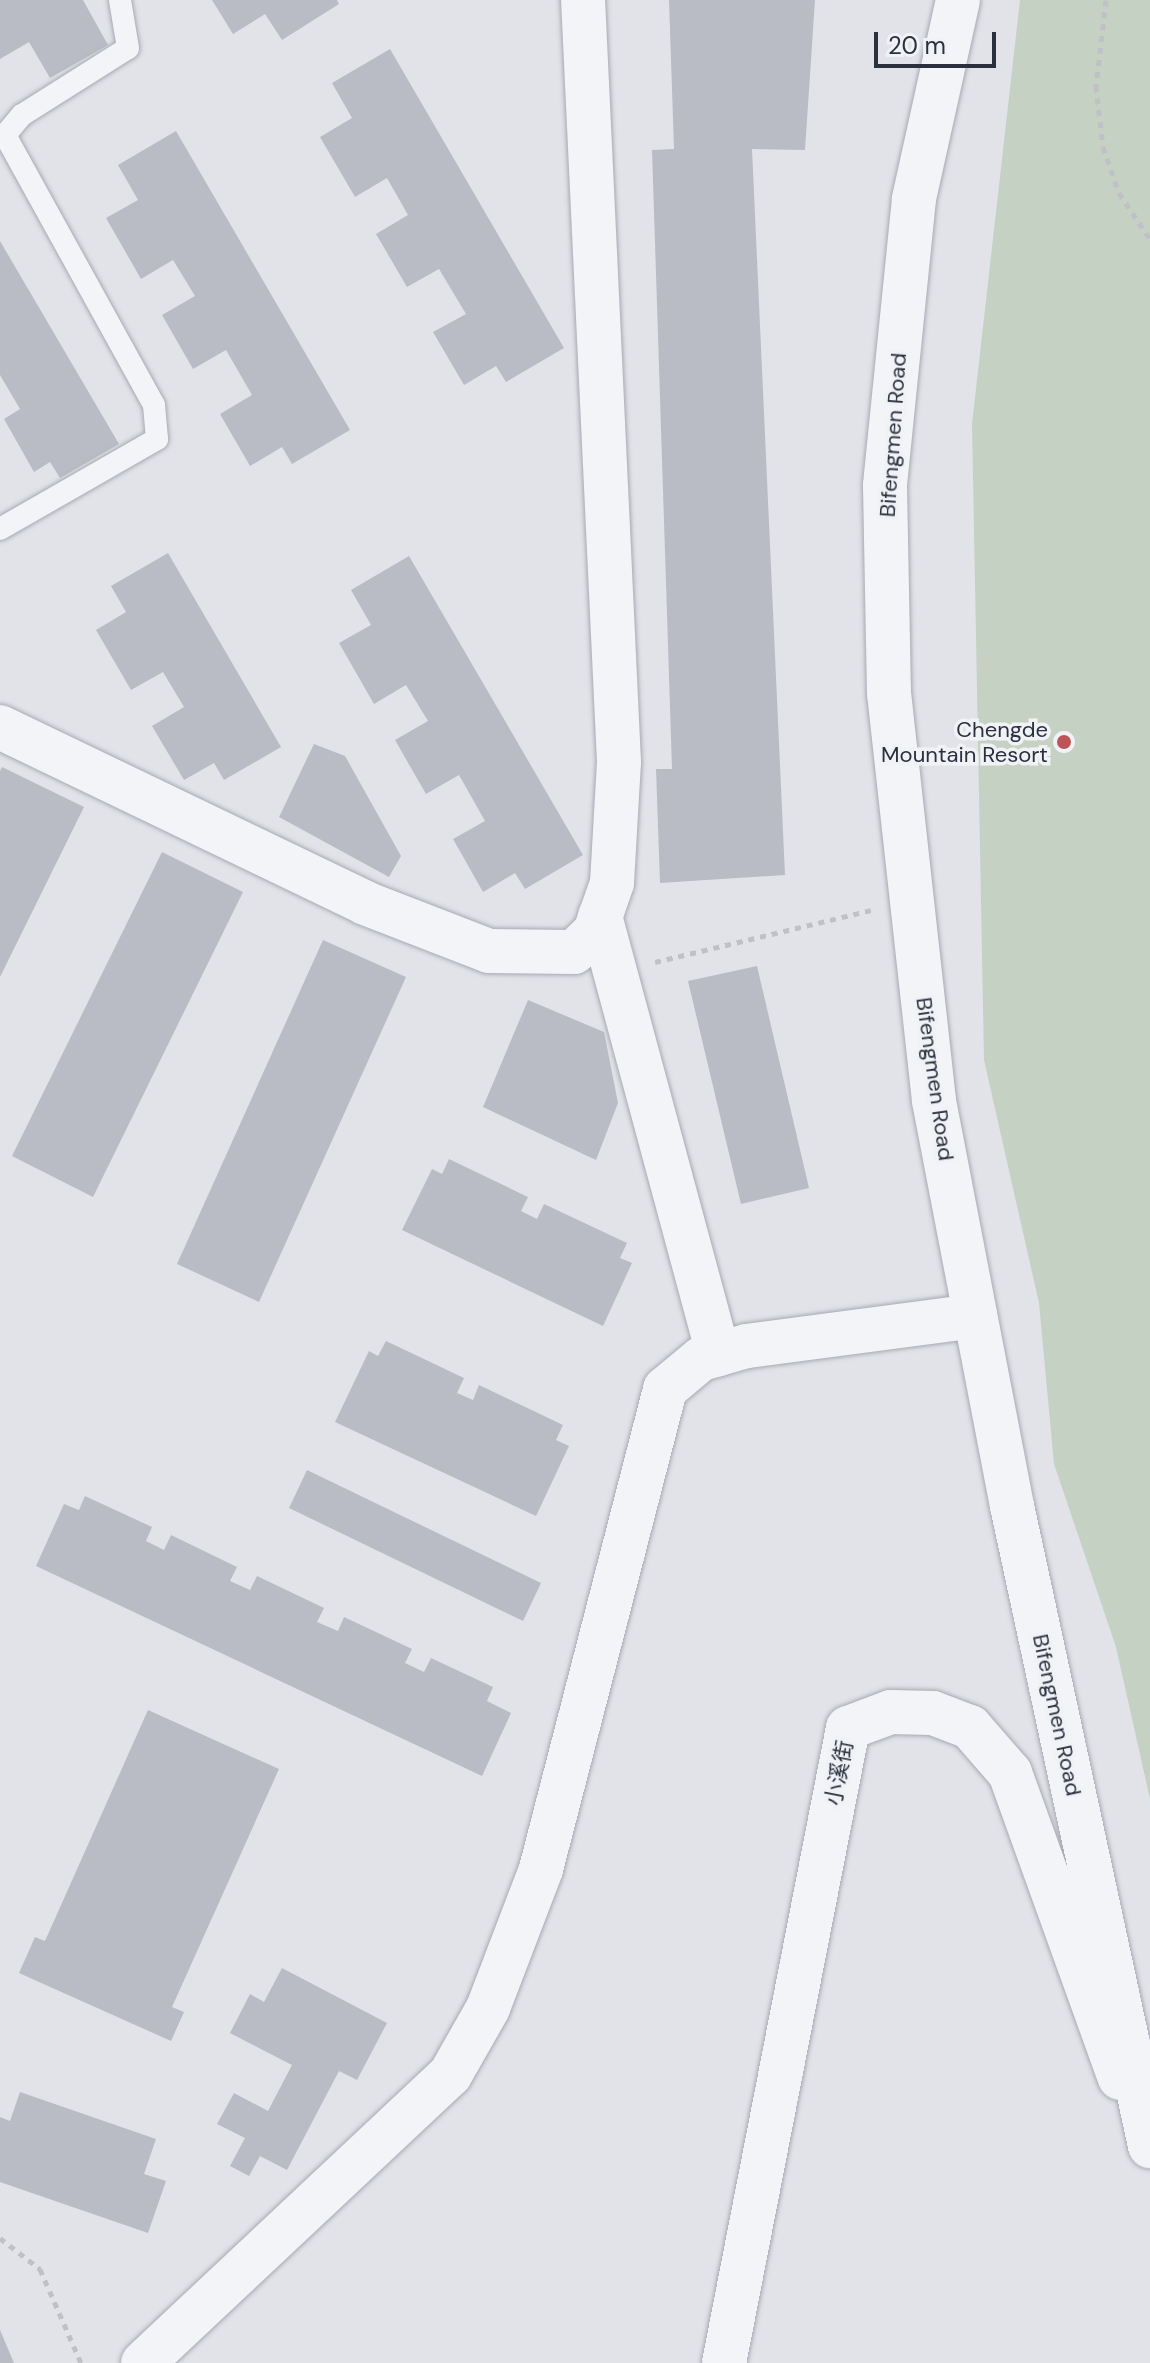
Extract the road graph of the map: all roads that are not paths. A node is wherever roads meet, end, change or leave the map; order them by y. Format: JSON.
{"nodes":[{"id":1,"x":120,"y":0,"type":"edge"},
{"id":2,"x":583,"y":0,"type":"edge"},
{"id":3,"x":958,"y":0,"type":"edge"},
{"id":4,"x":0,"y":529,"type":"edge"},
{"id":5,"x":0,"y":727,"type":"edge"},
{"id":6,"x":600,"y":916,"type":"junction"},
{"id":7,"x":975,"y":1316,"type":"junction"},
{"id":8,"x":718,"y":1354,"type":"junction"},
{"id":9,"x":1150,"y":2146,"type":"edge"},
{"id":10,"x":1150,"y":2163,"type":"edge"},
{"id":11,"x":143,"y":2363,"type":"edge"},
{"id":12,"x":724,"y":2363,"type":"edge"}],
"edges":[{"from":1,"to":4,"type":"lane"},
{"from":2,"to":6,"type":"street"},
{"from":3,"to":7,"type":"street","name":"Bifengmen Road"},
{"from":5,"to":6,"type":"street"},
{"from":6,"to":8,"type":"street"},
{"from":7,"to":8,"type":"street"},
{"from":7,"to":9,"type":"street","name":"Bifengmen Road"},
{"from":8,"to":11,"type":"street"},
{"from":10,"to":12,"type":"street","name":"小溪街"}]}
